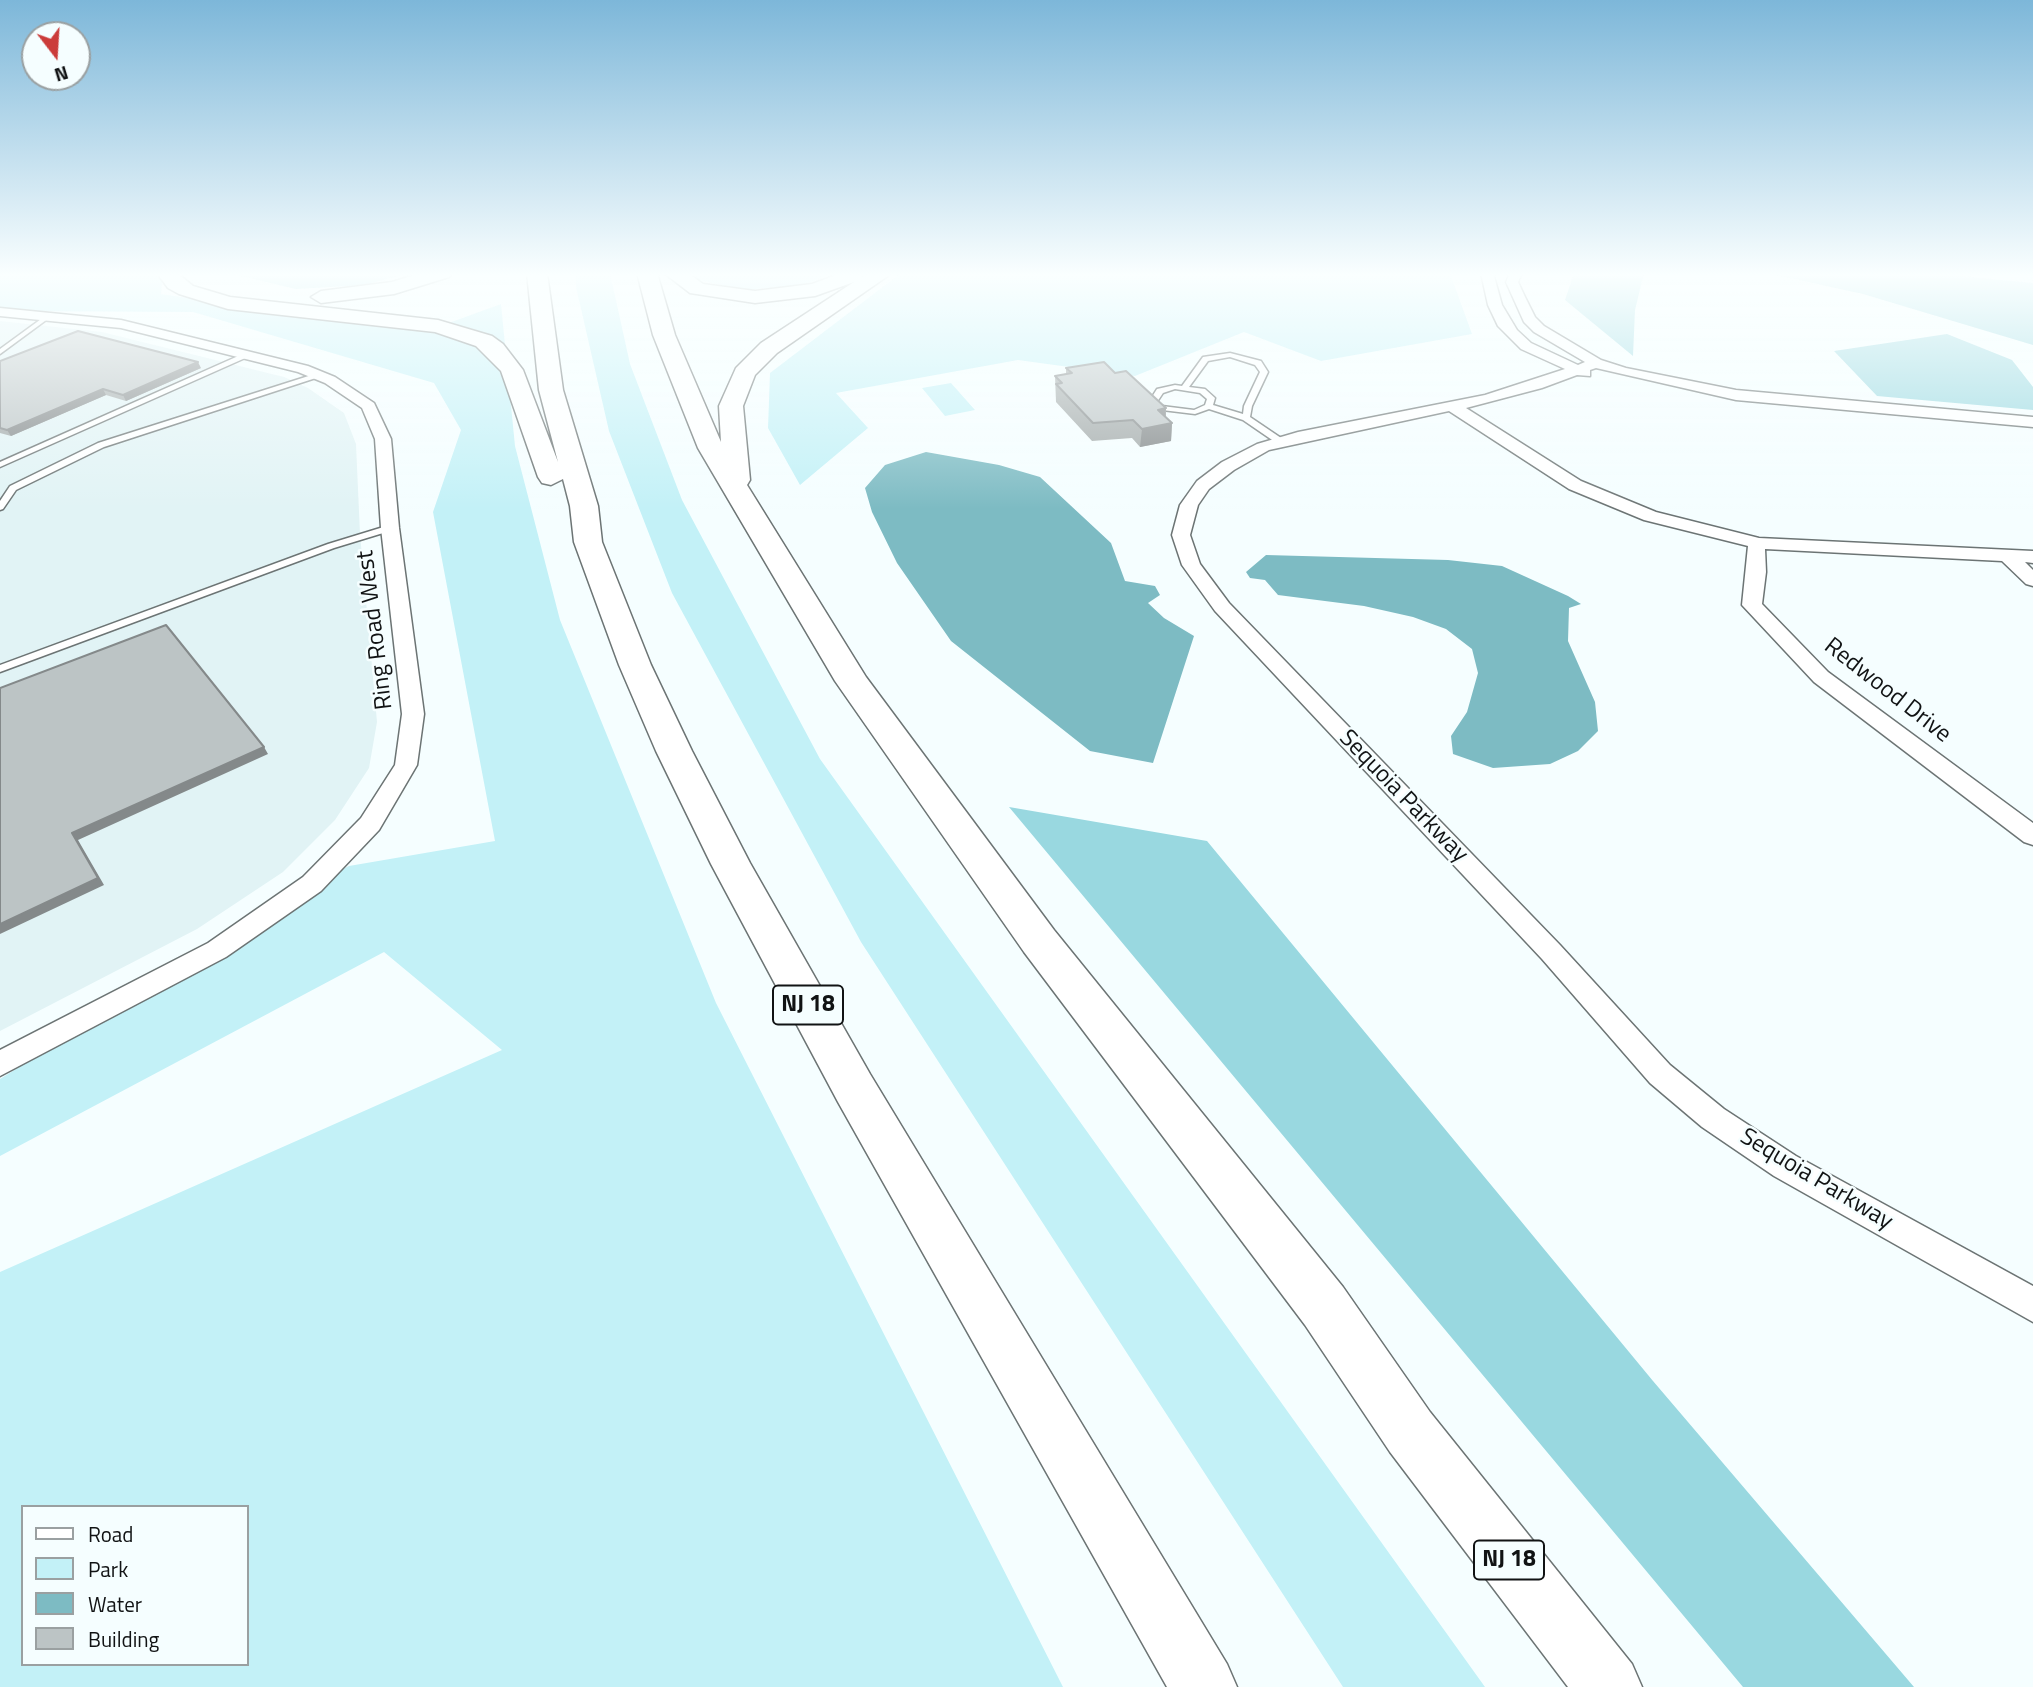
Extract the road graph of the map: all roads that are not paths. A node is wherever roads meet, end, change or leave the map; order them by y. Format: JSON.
{"nodes":[{"id":1,"x":234,"y":352,"type":"edge"},
{"id":2,"x":498,"y":352,"type":"edge"},
{"id":3,"x":545,"y":352,"type":"edge"},
{"id":4,"x":670,"y":352,"type":"edge"},
{"id":5,"x":765,"y":352,"type":"edge"},
{"id":6,"x":1543,"y":352,"type":"edge"},
{"id":7,"x":1569,"y":352,"type":"edge"},
{"id":8,"x":247,"y":355,"type":"junction"},
{"id":9,"x":1587,"y":366,"type":"junction"},
{"id":10,"x":320,"y":375,"type":"junction"},
{"id":11,"x":1185,"y":387,"type":"junction"},
{"id":12,"x":1154,"y":400,"type":"edge"},
{"id":13,"x":1452,"y":405,"type":"junction"},
{"id":14,"x":1209,"y":406,"type":"junction"},
{"id":15,"x":1162,"y":408,"type":"edge"},
{"id":16,"x":1246,"y":418,"type":"junction"},
{"id":17,"x":2033,"y":422,"type":"edge"},
{"id":18,"x":1281,"y":442,"type":"junction"},
{"id":19,"x":0,"y":465,"type":"edge"},
{"id":20,"x":737,"y":489,"type":"junction"},
{"id":21,"x":0,"y":507,"type":"edge"},
{"id":22,"x":390,"y":528,"type":"junction"},
{"id":23,"x":588,"y":542,"type":"junction"},
{"id":24,"x":1759,"y":543,"type":"junction"},
{"id":25,"x":2007,"y":556,"type":"junction"},
{"id":26,"x":2033,"y":557,"type":"edge"},
{"id":27,"x":2033,"y":580,"type":"edge"},
{"id":28,"x":0,"y":669,"type":"edge"},
{"id":29,"x":2033,"y":836,"type":"edge"},
{"id":30,"x":0,"y":1064,"type":"edge"},
{"id":31,"x":2033,"y":1305,"type":"edge"},
{"id":32,"x":1204,"y":1687,"type":"edge"},
{"id":33,"x":1609,"y":1687,"type":"edge"}],
"edges":[{"from":1,"to":8,"type":"street","name":"Ring Road West"},
{"from":2,"to":23,"type":"highway"},
{"from":3,"to":23,"type":"highway","number":"NJ 18"},
{"from":4,"to":20,"type":"highway","number":"NJ 18"},
{"from":5,"to":20,"type":"highway"},
{"from":6,"to":9,"type":"street"},
{"from":7,"to":9,"type":"street"},
{"from":8,"to":10,"type":"street","name":"Ring Road West"},
{"from":8,"to":19,"type":"lane"},
{"from":9,"to":13,"type":"street","name":"Sequoia Parkway"},
{"from":9,"to":17,"type":"street"},
{"from":10,"to":21,"type":"lane"},
{"from":10,"to":22,"type":"street","name":"Ring Road West"},
{"from":11,"to":12,"type":"lane"},
{"from":11,"to":14,"type":"lane"},
{"from":11,"to":16,"type":"lane"},
{"from":13,"to":18,"type":"street","name":"Sequoia Parkway"},
{"from":13,"to":24,"type":"street"},
{"from":14,"to":15,"type":"lane"},
{"from":14,"to":16,"type":"lane"},
{"from":16,"to":18,"type":"lane"},
{"from":18,"to":31,"type":"street","name":"Sequoia Parkway"},
{"from":20,"to":33,"type":"highway","number":"NJ 18"},
{"from":22,"to":28,"type":"lane"},
{"from":22,"to":30,"type":"street","name":"Ring Road West"},
{"from":23,"to":32,"type":"highway","number":"NJ 18"},
{"from":24,"to":25,"type":"street"},
{"from":24,"to":29,"type":"street","name":"Redwood Drive"},
{"from":25,"to":26,"type":"street"},
{"from":25,"to":27,"type":"street"}]}
